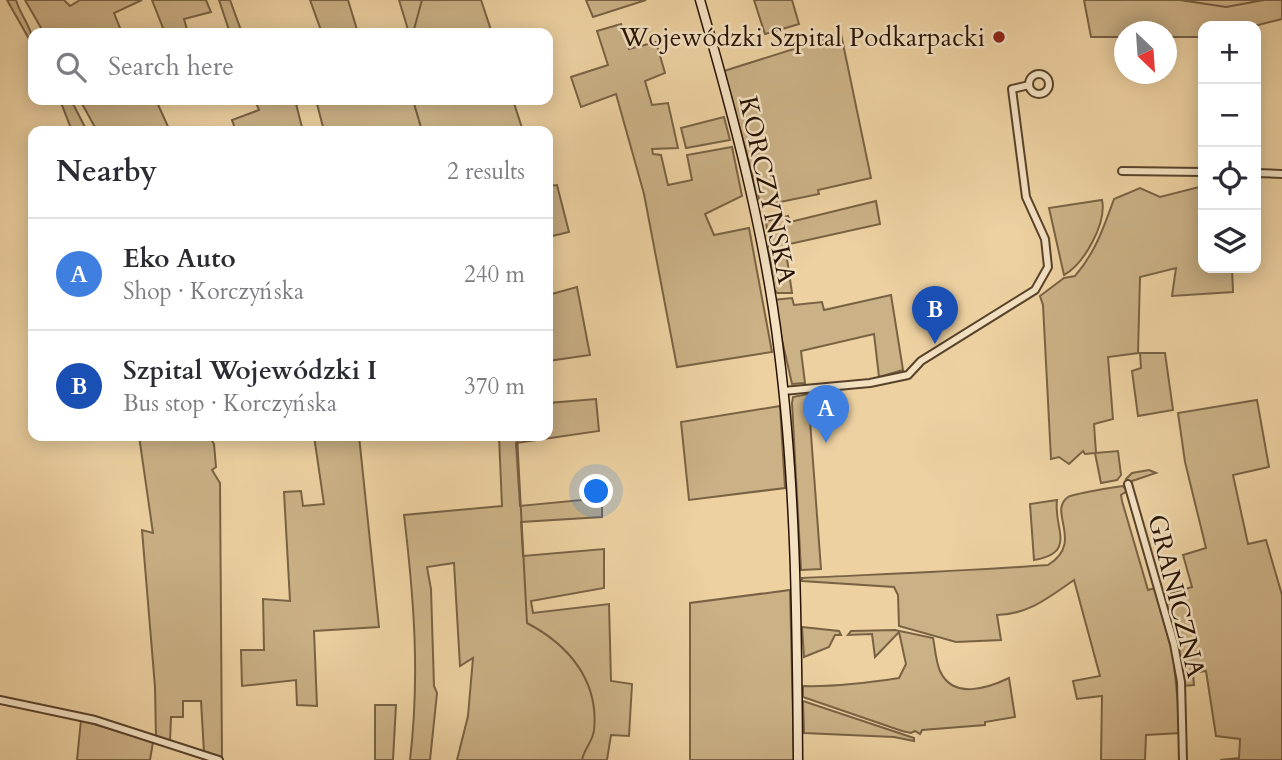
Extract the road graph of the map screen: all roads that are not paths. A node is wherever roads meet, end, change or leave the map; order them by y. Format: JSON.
{"nodes":[{"id":1,"x":700,"y":0,"type":"edge"},
{"id":2,"x":1029,"y":85,"type":"dead end"},
{"id":3,"x":1122,"y":171,"type":"dead end"},
{"id":4,"x":1198,"y":172,"type":"edge"},
{"id":5,"x":1261,"y":173,"type":"edge"},
{"id":6,"x":1282,"y":174,"type":"edge"},
{"id":7,"x":783,"y":391,"type":"junction"},
{"id":8,"x":1128,"y":484,"type":"dead end"},
{"id":9,"x":0,"y":700,"type":"edge"},
{"id":10,"x":219,"y":760,"type":"edge"},
{"id":11,"x":798,"y":760,"type":"edge"},
{"id":12,"x":1183,"y":760,"type":"edge"}],
"edges":[{"from":1,"to":7,"type":"main road","name":"KORCZYŃSKA"},
{"from":2,"to":7,"type":"street"},
{"from":3,"to":4,"type":"street"},
{"from":5,"to":6,"type":"street"},
{"from":7,"to":11,"type":"main road","name":"KORCZYŃSKA"},
{"from":8,"to":12,"type":"street","name":"GRANICZNA"},
{"from":9,"to":10,"type":"street"}]}
